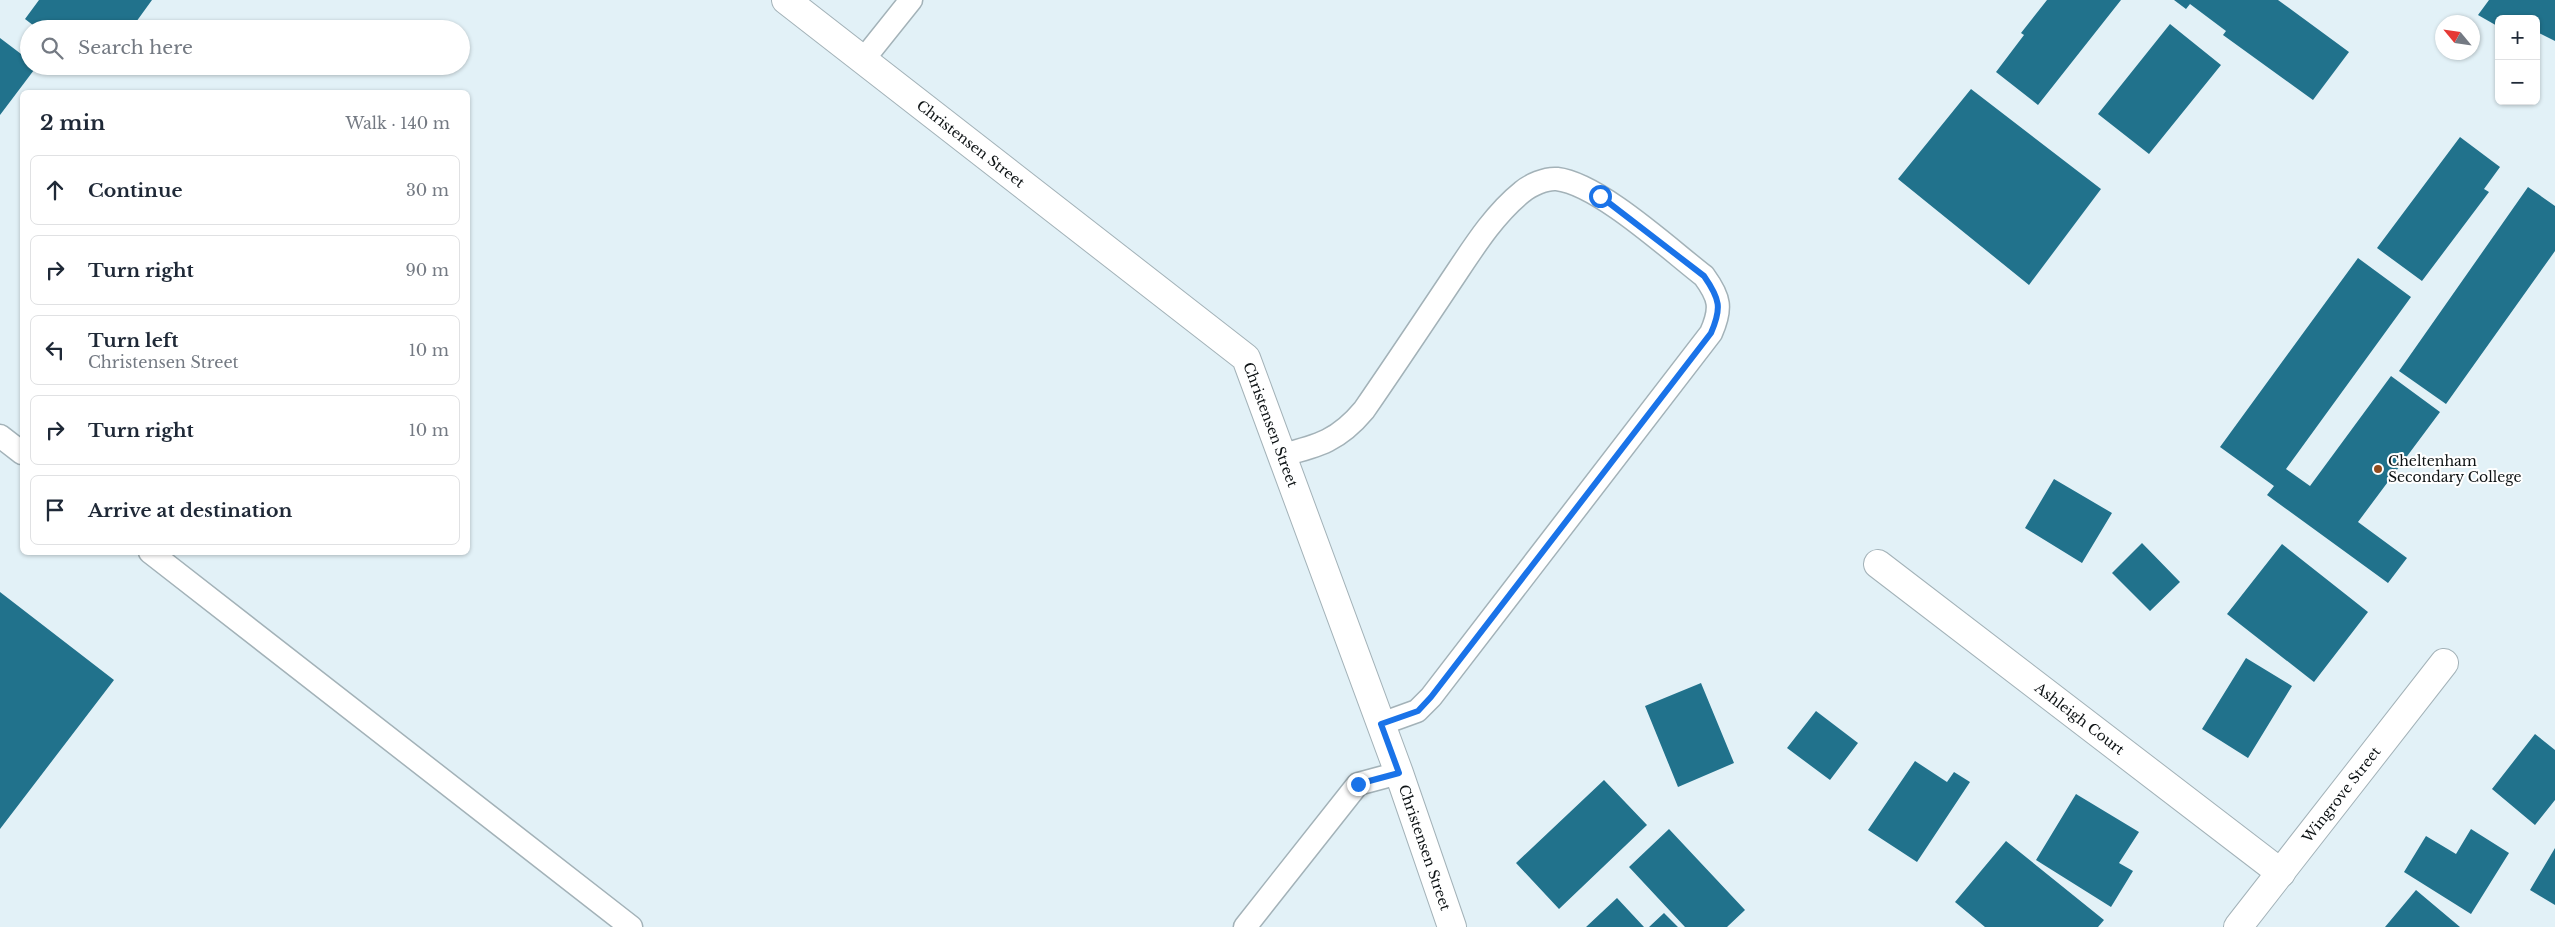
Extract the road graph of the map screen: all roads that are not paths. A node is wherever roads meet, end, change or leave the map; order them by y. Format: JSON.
{"nodes":[{"id":1,"x":910,"y":0,"type":"edge"},
{"id":2,"x":789,"y":1,"type":"edge"},
{"id":3,"x":863,"y":60,"type":"junction"},
{"id":4,"x":0,"y":436,"type":"edge"},
{"id":5,"x":20,"y":451,"type":"edge"},
{"id":6,"x":1282,"y":455,"type":"junction"},
{"id":7,"x":154,"y":555,"type":"edge"},
{"id":8,"x":1878,"y":564,"type":"dead end"},
{"id":9,"x":2444,"y":663,"type":"dead end"},
{"id":10,"x":1381,"y":724,"type":"junction"},
{"id":11,"x":1399,"y":773,"type":"junction"},
{"id":12,"x":2281,"y":872,"type":"junction"},
{"id":13,"x":631,"y":927,"type":"edge"},
{"id":14,"x":1245,"y":927,"type":"edge"},
{"id":15,"x":1452,"y":927,"type":"edge"},
{"id":16,"x":2238,"y":927,"type":"edge"}],
"edges":[{"from":1,"to":3,"type":"lane"},
{"from":2,"to":3,"type":"street","name":"Christensen Street"},
{"from":3,"to":6,"type":"street","name":"Christensen Street"},
{"from":4,"to":5,"type":"lane"},
{"from":6,"to":10,"type":"street","name":"Christensen Street"},
{"from":6,"to":10,"type":"lane"},
{"from":7,"to":13,"type":"lane"},
{"from":8,"to":12,"type":"street","name":"Ashleigh Court"},
{"from":9,"to":12,"type":"street","name":"Wingrove Street"},
{"from":10,"to":11,"type":"street","name":"Christensen Street"},
{"from":11,"to":14,"type":"lane"},
{"from":11,"to":15,"type":"street","name":"Christensen Street"},
{"from":12,"to":16,"type":"street","name":"Wingrove Street"}]}
